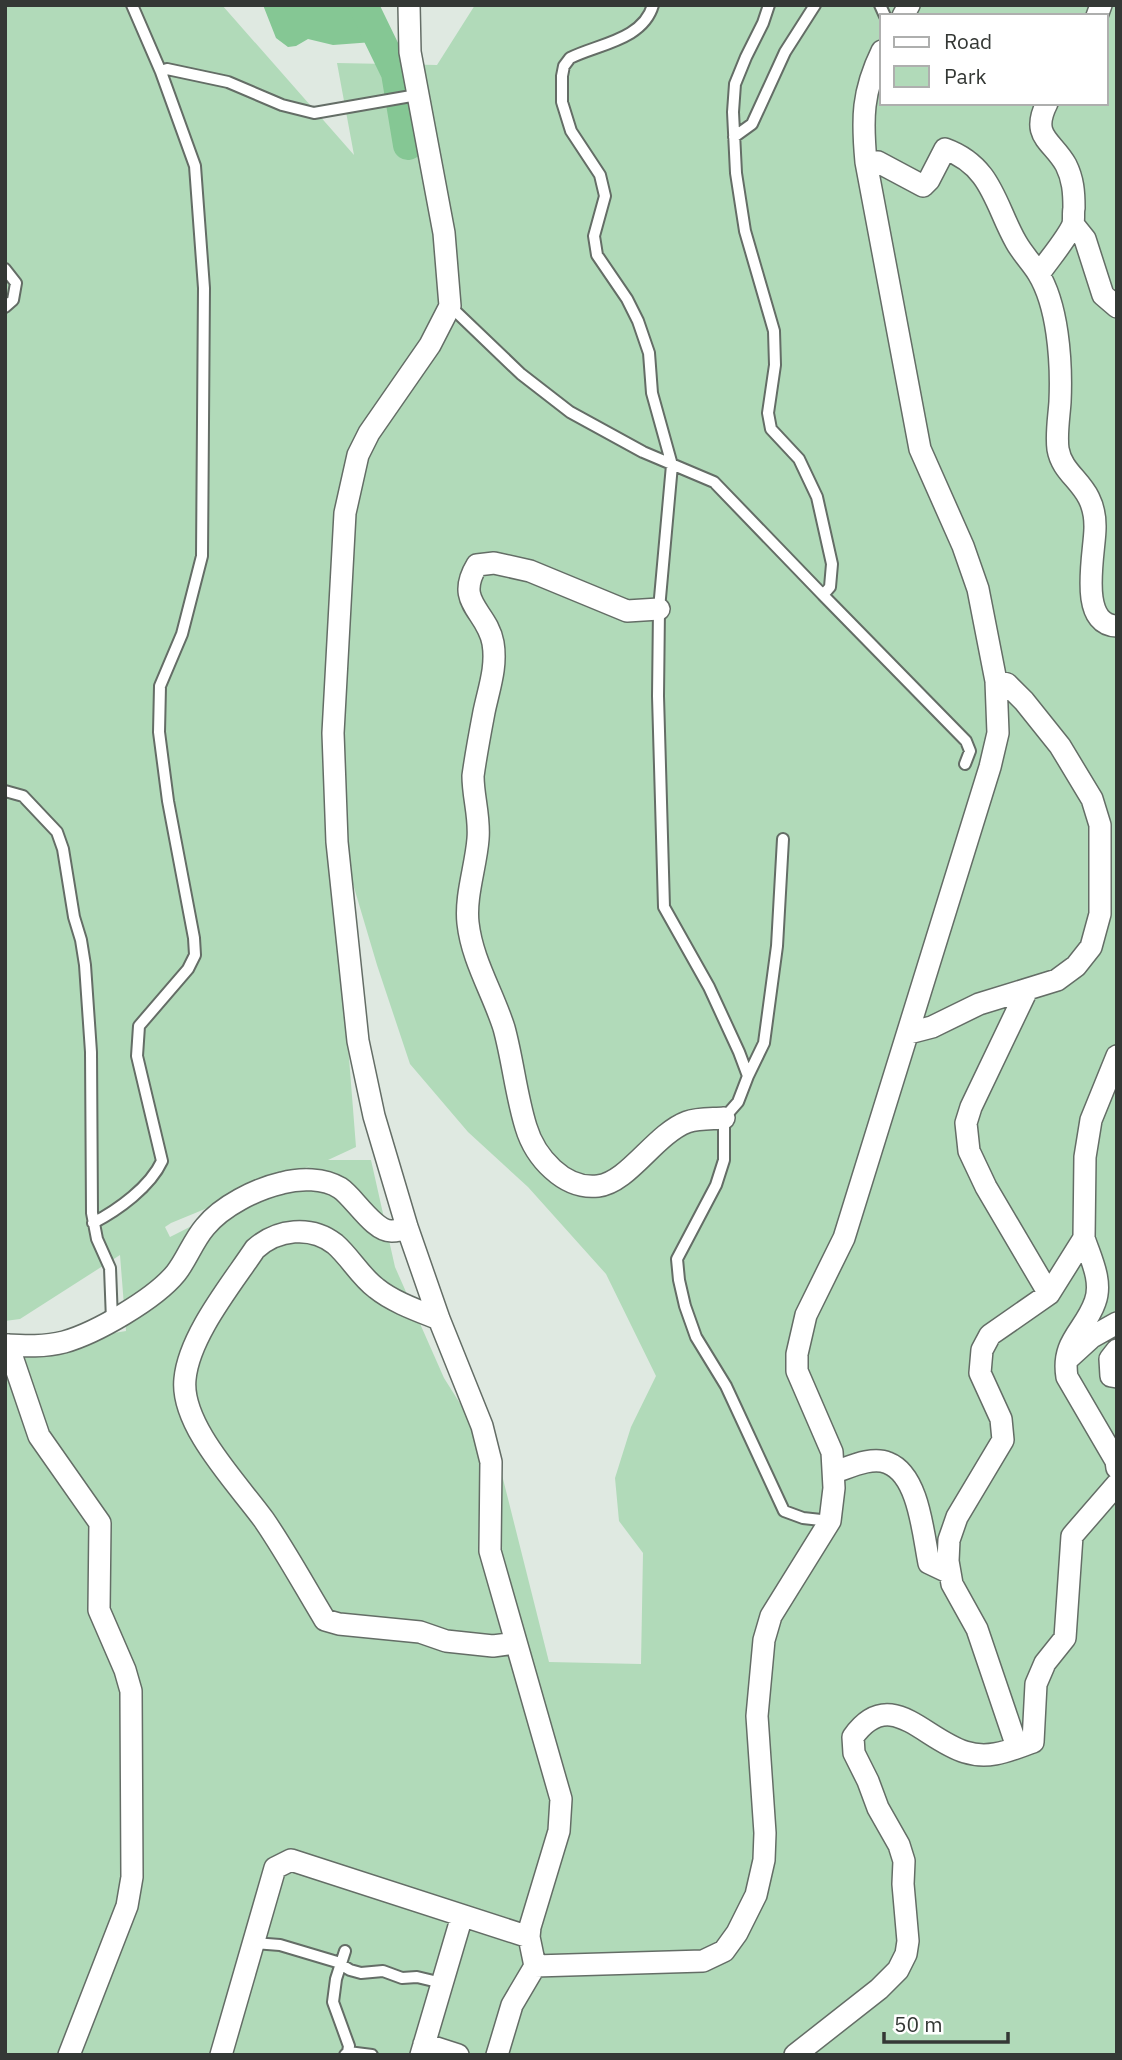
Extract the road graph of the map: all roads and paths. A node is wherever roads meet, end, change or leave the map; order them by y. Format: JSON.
{"nodes":[{"id":1,"x":132,"y":5,"type":"edge"},
{"id":2,"x":409,"y":5,"type":"edge"},
{"id":3,"x":653,"y":5,"type":"edge"},
{"id":4,"x":769,"y":5,"type":"edge"},
{"id":5,"x":815,"y":5,"type":"edge"},
{"id":6,"x":880,"y":55,"type":"edge"},
{"id":7,"x":161,"y":72,"type":"junction"},
{"id":8,"x":417,"y":95,"type":"junction"},
{"id":9,"x":1046,"y":105,"type":"edge"},
{"id":10,"x":734,"y":137,"type":"junction"},
{"id":11,"x":866,"y":162,"type":"junction"},
{"id":12,"x":1073,"y":224,"type":"junction"},
{"id":13,"x":5,"y":269,"type":"edge"},
{"id":14,"x":1039,"y":274,"type":"junction"},
{"id":15,"x":450,"y":306,"type":"junction"},
{"id":16,"x":5,"y":307,"type":"edge"},
{"id":17,"x":1117,"y":307,"type":"edge"},
{"id":18,"x":672,"y":465,"type":"junction"},
{"id":19,"x":822,"y":595,"type":"junction"},
{"id":20,"x":659,"y":609,"type":"junction"},
{"id":21,"x":1117,"y":626,"type":"edge"},
{"id":22,"x":996,"y":681,"type":"junction"},
{"id":23,"x":965,"y":764,"type":"dead end"},
{"id":24,"x":5,"y":791,"type":"edge"},
{"id":25,"x":783,"y":839,"type":"dead end"},
{"id":26,"x":1027,"y":990,"type":"junction"},
{"id":27,"x":909,"y":1033,"type":"junction"},
{"id":28,"x":1117,"y":1056,"type":"edge"},
{"id":29,"x":748,"y":1076,"type":"junction"},
{"id":30,"x":724,"y":1118,"type":"junction"},
{"id":31,"x":93,"y":1223,"type":"junction"},
{"id":32,"x":407,"y":1227,"type":"junction"},
{"id":33,"x":1084,"y":1238,"type":"junction"},
{"id":34,"x":1049,"y":1294,"type":"junction"},
{"id":35,"x":439,"y":1319,"type":"junction"},
{"id":36,"x":112,"y":1321,"type":"junction"},
{"id":37,"x":1117,"y":1323,"type":"edge"},
{"id":38,"x":7,"y":1345,"type":"edge"},
{"id":39,"x":1117,"y":1350,"type":"edge"},
{"id":40,"x":1065,"y":1362,"type":"junction"},
{"id":41,"x":1117,"y":1377,"type":"edge"},
{"id":42,"x":1117,"y":1468,"type":"edge"},
{"id":43,"x":835,"y":1472,"type":"junction"},
{"id":44,"x":1117,"y":1484,"type":"edge"},
{"id":45,"x":831,"y":1521,"type":"junction"},
{"id":46,"x":950,"y":1573,"type":"junction"},
{"id":47,"x":516,"y":1643,"type":"junction"},
{"id":48,"x":1017,"y":1747,"type":"junction"},
{"id":49,"x":462,"y":1916,"type":"junction"},
{"id":50,"x":528,"y":1937,"type":"junction"},
{"id":51,"x":253,"y":1943,"type":"junction"},
{"id":52,"x":345,"y":1951,"type":"dead end"},
{"id":53,"x":340,"y":1963,"type":"junction"},
{"id":54,"x":536,"y":1966,"type":"junction"},
{"id":55,"x":442,"y":1983,"type":"junction"},
{"id":56,"x":422,"y":2049,"type":"edge"},
{"id":57,"x":347,"y":2053,"type":"edge"},
{"id":58,"x":69,"y":2055,"type":"edge"},
{"id":59,"x":221,"y":2055,"type":"edge"},
{"id":60,"x":372,"y":2055,"type":"edge"},
{"id":61,"x":458,"y":2055,"type":"edge"},
{"id":62,"x":498,"y":2055,"type":"edge"},
{"id":63,"x":795,"y":2055,"type":"edge"}],
"edges":[{"from":1,"to":7,"type":"lane"},
{"from":2,"to":8,"type":"street"},
{"from":3,"to":18,"type":"lane"},
{"from":4,"to":10,"type":"lane"},
{"from":5,"to":10,"type":"lane"},
{"from":6,"to":11,"type":"street"},
{"from":7,"to":8,"type":"lane"},
{"from":7,"to":31,"type":"lane"},
{"from":8,"to":15,"type":"street"},
{"from":9,"to":12,"type":"street"},
{"from":10,"to":19,"type":"lane"},
{"from":11,"to":14,"type":"street"},
{"from":11,"to":22,"type":"street"},
{"from":12,"to":14,"type":"street"},
{"from":12,"to":17,"type":"street"},
{"from":13,"to":16,"type":"lane"},
{"from":14,"to":21,"type":"street"},
{"from":15,"to":18,"type":"lane"},
{"from":15,"to":32,"type":"street"},
{"from":18,"to":19,"type":"lane"},
{"from":18,"to":20,"type":"lane"},
{"from":19,"to":23,"type":"lane"},
{"from":20,"to":29,"type":"lane"},
{"from":20,"to":30,"type":"street"},
{"from":22,"to":26,"type":"street"},
{"from":22,"to":27,"type":"street"},
{"from":24,"to":31,"type":"lane"},
{"from":25,"to":29,"type":"lane"},
{"from":26,"to":27,"type":"street"},
{"from":26,"to":34,"type":"street"},
{"from":27,"to":43,"type":"street"},
{"from":28,"to":33,"type":"street"},
{"from":29,"to":30,"type":"lane"},
{"from":30,"to":45,"type":"lane"},
{"from":31,"to":36,"type":"lane"},
{"from":32,"to":35,"type":"street"},
{"from":32,"to":36,"type":"street"},
{"from":33,"to":34,"type":"street"},
{"from":33,"to":40,"type":"street"},
{"from":34,"to":46,"type":"street"},
{"from":35,"to":47,"type":"street"},
{"from":35,"to":47,"type":"street"},
{"from":36,"to":38,"type":"street"},
{"from":37,"to":40,"type":"street"},
{"from":38,"to":58,"type":"street"},
{"from":39,"to":41,"type":"street"},
{"from":40,"to":42,"type":"street"},
{"from":43,"to":45,"type":"street"},
{"from":43,"to":46,"type":"street"},
{"from":44,"to":48,"type":"street"},
{"from":45,"to":54,"type":"street"},
{"from":46,"to":48,"type":"street"},
{"from":47,"to":50,"type":"street"},
{"from":48,"to":63,"type":"street"},
{"from":49,"to":50,"type":"street"},
{"from":49,"to":51,"type":"street"},
{"from":49,"to":55,"type":"street"},
{"from":50,"to":54,"type":"street"},
{"from":51,"to":53,"type":"lane"},
{"from":51,"to":59,"type":"street"},
{"from":52,"to":53,"type":"lane"},
{"from":53,"to":55,"type":"lane"},
{"from":53,"to":57,"type":"lane"},
{"from":54,"to":62,"type":"street"},
{"from":55,"to":56,"type":"street"},
{"from":56,"to":61,"type":"street"},
{"from":57,"to":60,"type":"lane"}]}
